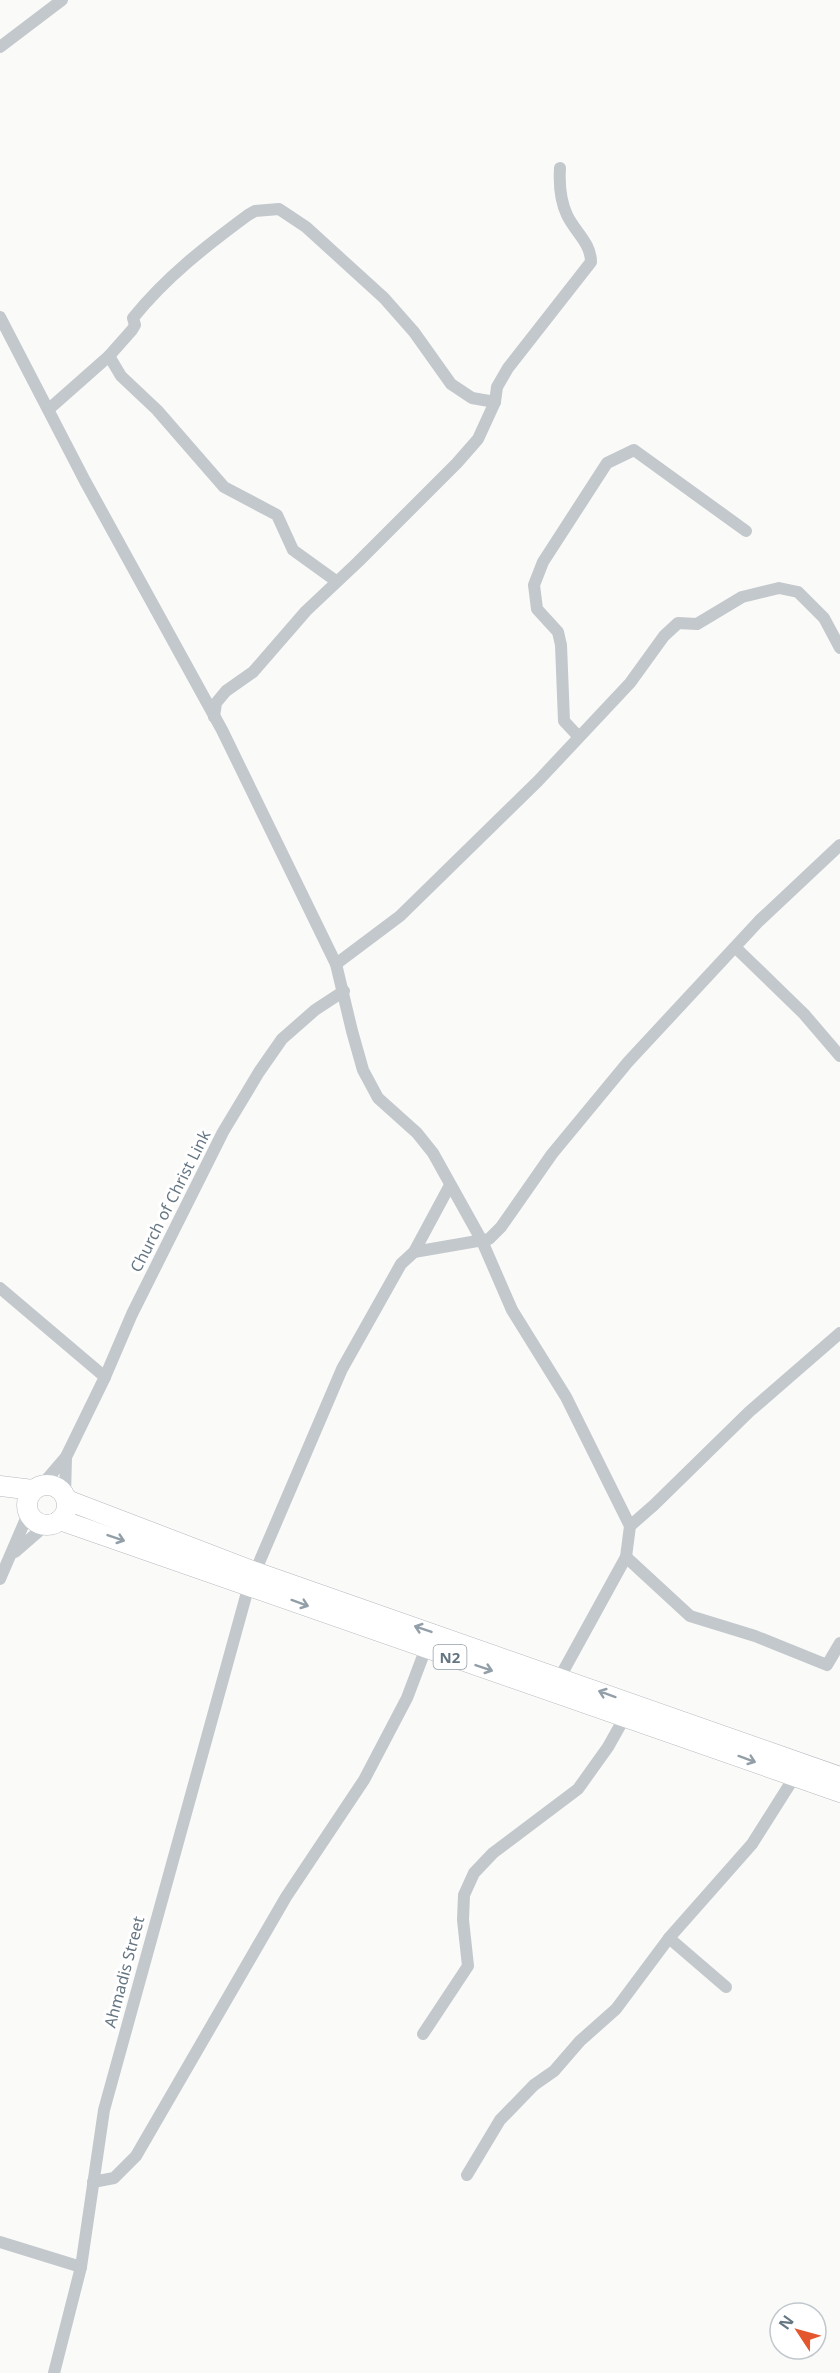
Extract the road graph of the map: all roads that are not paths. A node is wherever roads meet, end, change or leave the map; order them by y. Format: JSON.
{"nodes":[{"id":1,"x":62,"y":0,"type":"edge"},
{"id":2,"x":0,"y":46,"type":"edge"},
{"id":3,"x":560,"y":168,"type":"dead end"},
{"id":4,"x":0,"y":317,"type":"edge"},
{"id":5,"x":109,"y":356,"type":"junction"},
{"id":6,"x":495,"y":402,"type":"junction"},
{"id":7,"x":49,"y":409,"type":"junction"},
{"id":8,"x":746,"y":531,"type":"dead end"},
{"id":9,"x":336,"y":581,"type":"junction"},
{"id":10,"x":840,"y":648,"type":"edge"},
{"id":11,"x":214,"y":717,"type":"junction"},
{"id":12,"x":578,"y":736,"type":"junction"},
{"id":13,"x":840,"y":844,"type":"edge"},
{"id":14,"x":736,"y":948,"type":"junction"},
{"id":15,"x":336,"y":964,"type":"junction"},
{"id":16,"x":344,"y":991,"type":"junction"},
{"id":17,"x":840,"y":1056,"type":"edge"},
{"id":18,"x":450,"y":1185,"type":"junction"},
{"id":19,"x":482,"y":1241,"type":"junction"},
{"id":20,"x":414,"y":1252,"type":"junction"},
{"id":21,"x":0,"y":1288,"type":"edge"},
{"id":22,"x":840,"y":1334,"type":"edge"},
{"id":23,"x":105,"y":1377,"type":"junction"},
{"id":24,"x":66,"y":1457,"type":"junction"},
{"id":25,"x":0,"y":1486,"type":"edge"},
{"id":26,"x":38,"y":1487,"type":"junction"},
{"id":27,"x":0,"y":1497,"type":"edge"},
{"id":28,"x":66,"y":1498,"type":"junction"},
{"id":29,"x":28,"y":1512,"type":"junction"},
{"id":30,"x":53,"y":1523,"type":"junction"},
{"id":31,"x":630,"y":1526,"type":"junction"},
{"id":32,"x":12,"y":1554,"type":"junction"},
{"id":33,"x":626,"y":1557,"type":"junction"},
{"id":34,"x":0,"y":1579,"type":"edge"},
{"id":35,"x":252,"y":1579,"type":"junction"},
{"id":36,"x":840,"y":1642,"type":"edge"},
{"id":37,"x":426,"y":1648,"type":"junction"},
{"id":38,"x":560,"y":1677,"type":"junction"},
{"id":39,"x":626,"y":1715,"type":"junction"},
{"id":40,"x":795,"y":1776,"type":"junction"},
{"id":41,"x":840,"y":1777,"type":"edge"},
{"id":42,"x":840,"y":1792,"type":"edge"},
{"id":43,"x":669,"y":1938,"type":"junction"},
{"id":44,"x":726,"y":1987,"type":"dead end"},
{"id":45,"x":423,"y":2034,"type":"dead end"},
{"id":46,"x":467,"y":2175,"type":"dead end"},
{"id":47,"x":93,"y":2182,"type":"junction"},
{"id":48,"x":0,"y":2242,"type":"edge"},
{"id":49,"x":81,"y":2267,"type":"junction"},
{"id":50,"x":54,"y":2373,"type":"edge"}],
"edges":[{"from":1,"to":2,"type":"street"},
{"from":3,"to":6,"type":"street"},
{"from":4,"to":7,"type":"street"},
{"from":5,"to":6,"type":"street"},
{"from":5,"to":7,"type":"street"},
{"from":5,"to":9,"type":"street"},
{"from":6,"to":9,"type":"street"},
{"from":7,"to":11,"type":"street"},
{"from":8,"to":12,"type":"street"},
{"from":9,"to":11,"type":"street"},
{"from":10,"to":12,"type":"street"},
{"from":11,"to":15,"type":"street"},
{"from":12,"to":15,"type":"street"},
{"from":13,"to":14,"type":"street"},
{"from":14,"to":17,"type":"street"},
{"from":14,"to":19,"type":"street"},
{"from":15,"to":16,"type":"street"},
{"from":16,"to":18,"type":"street"},
{"from":16,"to":23,"type":"street","name":"Church of Christ Link"},
{"from":18,"to":19,"type":"street"},
{"from":18,"to":20,"type":"street","name":"Ahmadis Street"},
{"from":19,"to":20,"type":"street"},
{"from":19,"to":31,"type":"street"},
{"from":20,"to":35,"type":"street","name":"Ahmadis Street"},
{"from":21,"to":23,"type":"street"},
{"from":22,"to":31,"type":"street"},
{"from":23,"to":24,"type":"street","name":"Church of Christ Link"},
{"from":24,"to":26,"type":"street","name":"Church of Christ Link"},
{"from":24,"to":28,"type":"street","name":"Church of Christ Link"},
{"from":25,"to":26,"type":"highway"},
{"from":26,"to":28,"type":"highway"},
{"from":26,"to":29,"type":"highway"},
{"from":27,"to":29,"type":"highway"},
{"from":28,"to":30,"type":"highway"},
{"from":28,"to":35,"type":"highway","number":"N2"},
{"from":29,"to":30,"type":"highway"},
{"from":29,"to":32,"type":"street"},
{"from":30,"to":32,"type":"street"},
{"from":30,"to":35,"type":"highway","number":"N2","one_way":true},
{"from":31,"to":33,"type":"street"},
{"from":32,"to":34,"type":"street"},
{"from":33,"to":36,"type":"street"},
{"from":33,"to":38,"type":"street"},
{"from":35,"to":37,"type":"highway","number":"N2","one_way":true},
{"from":38,"to":35,"type":"highway","number":"N2","one_way":true},
{"from":35,"to":47,"type":"street","name":"Ahmadis Street"},
{"from":37,"to":39,"type":"highway","number":"N2","one_way":true},
{"from":37,"to":47,"type":"street"},
{"from":41,"to":38,"type":"highway","number":"N2","one_way":true},
{"from":39,"to":40,"type":"highway","number":"N2","one_way":true},
{"from":39,"to":45,"type":"street"},
{"from":40,"to":42,"type":"highway","number":"N2"},
{"from":40,"to":43,"type":"street"},
{"from":43,"to":44,"type":"street"},
{"from":43,"to":46,"type":"street"},
{"from":47,"to":49,"type":"street","name":"Ahmadis Street"},
{"from":48,"to":49,"type":"street"},
{"from":49,"to":50,"type":"street","name":"Ahmadis Street"}]}
